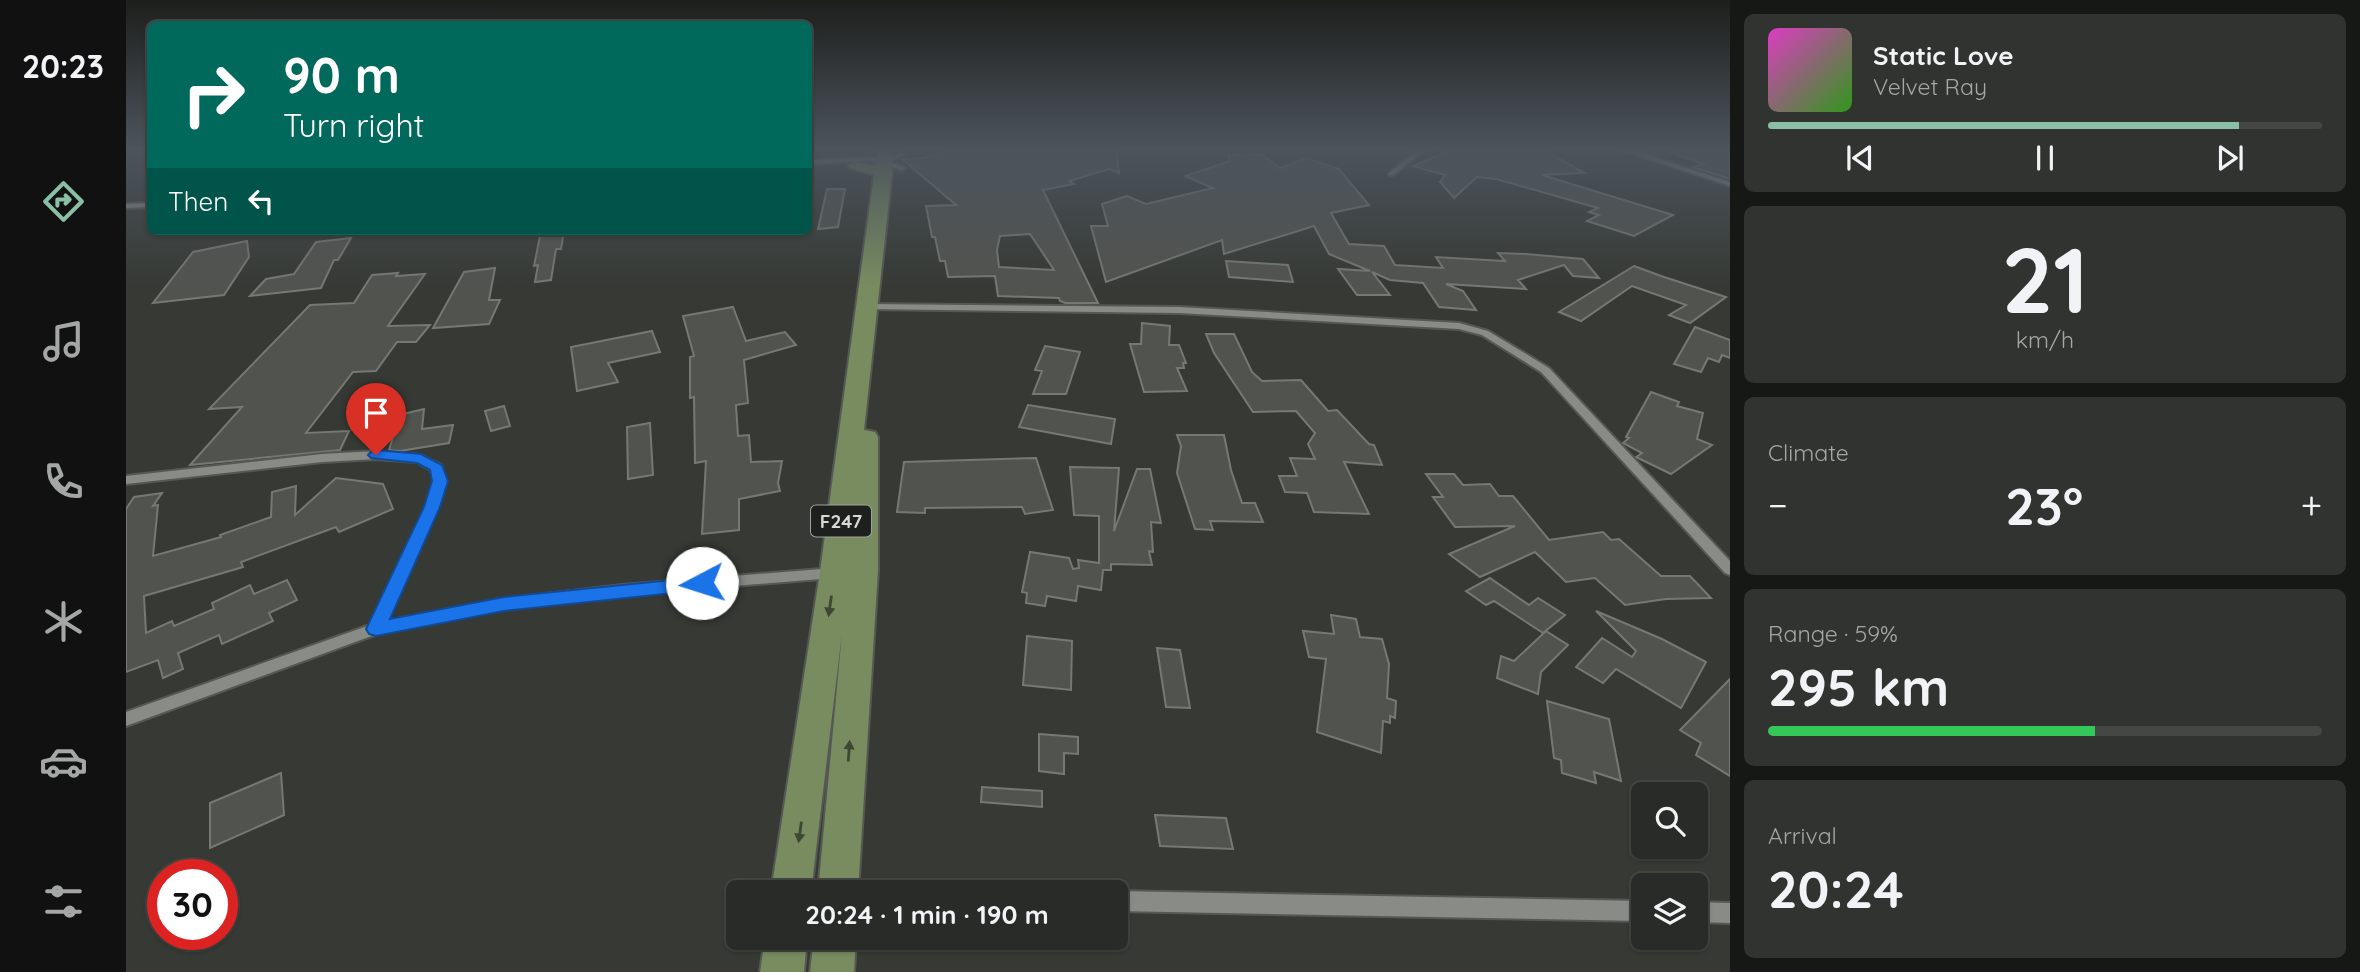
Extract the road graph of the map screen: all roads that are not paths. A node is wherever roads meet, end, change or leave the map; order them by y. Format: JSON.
{"nodes":[{"id":1,"x":886,"y":195,"type":"edge"},
{"id":2,"x":887,"y":195,"type":"edge"},
{"id":3,"x":147,"y":202,"type":"edge"},
{"id":4,"x":126,"y":204,"type":"edge"},
{"id":5,"x":869,"y":307,"type":"junction"},
{"id":6,"x":126,"y":481,"type":"edge"},
{"id":7,"x":1730,"y":570,"type":"edge"},
{"id":8,"x":835,"y":572,"type":"junction"},
{"id":9,"x":376,"y":629,"type":"junction"},
{"id":10,"x":126,"y":719,"type":"edge"},
{"id":11,"x":793,"y":880,"type":"edge"},
{"id":12,"x":839,"y":880,"type":"edge"},
{"id":13,"x":1128,"y":901,"type":"edge"},
{"id":14,"x":1631,"y":911,"type":"edge"},
{"id":15,"x":1708,"y":912,"type":"edge"},
{"id":16,"x":1730,"y":913,"type":"edge"},
{"id":17,"x":785,"y":950,"type":"edge"},
{"id":18,"x":834,"y":950,"type":"edge"},
{"id":19,"x":782,"y":972,"type":"edge"},
{"id":20,"x":832,"y":972,"type":"edge"}],
"edges":[{"from":1,"to":5,"type":"main road","number":"F247"},
{"from":2,"to":8,"type":"main road","number":"F247"},
{"from":3,"to":4,"type":"street"},
{"from":5,"to":7,"type":"street"},
{"from":12,"to":5,"type":"main road","number":"F247","one_way":true},
{"from":6,"to":9,"type":"street"},
{"from":8,"to":9,"type":"street"},
{"from":8,"to":11,"type":"main road","number":"F247","one_way":true},
{"from":9,"to":10,"type":"street"},
{"from":13,"to":14,"type":"street"},
{"from":15,"to":16,"type":"street"},
{"from":17,"to":19,"type":"main road"},
{"from":18,"to":20,"type":"main road"}]}
